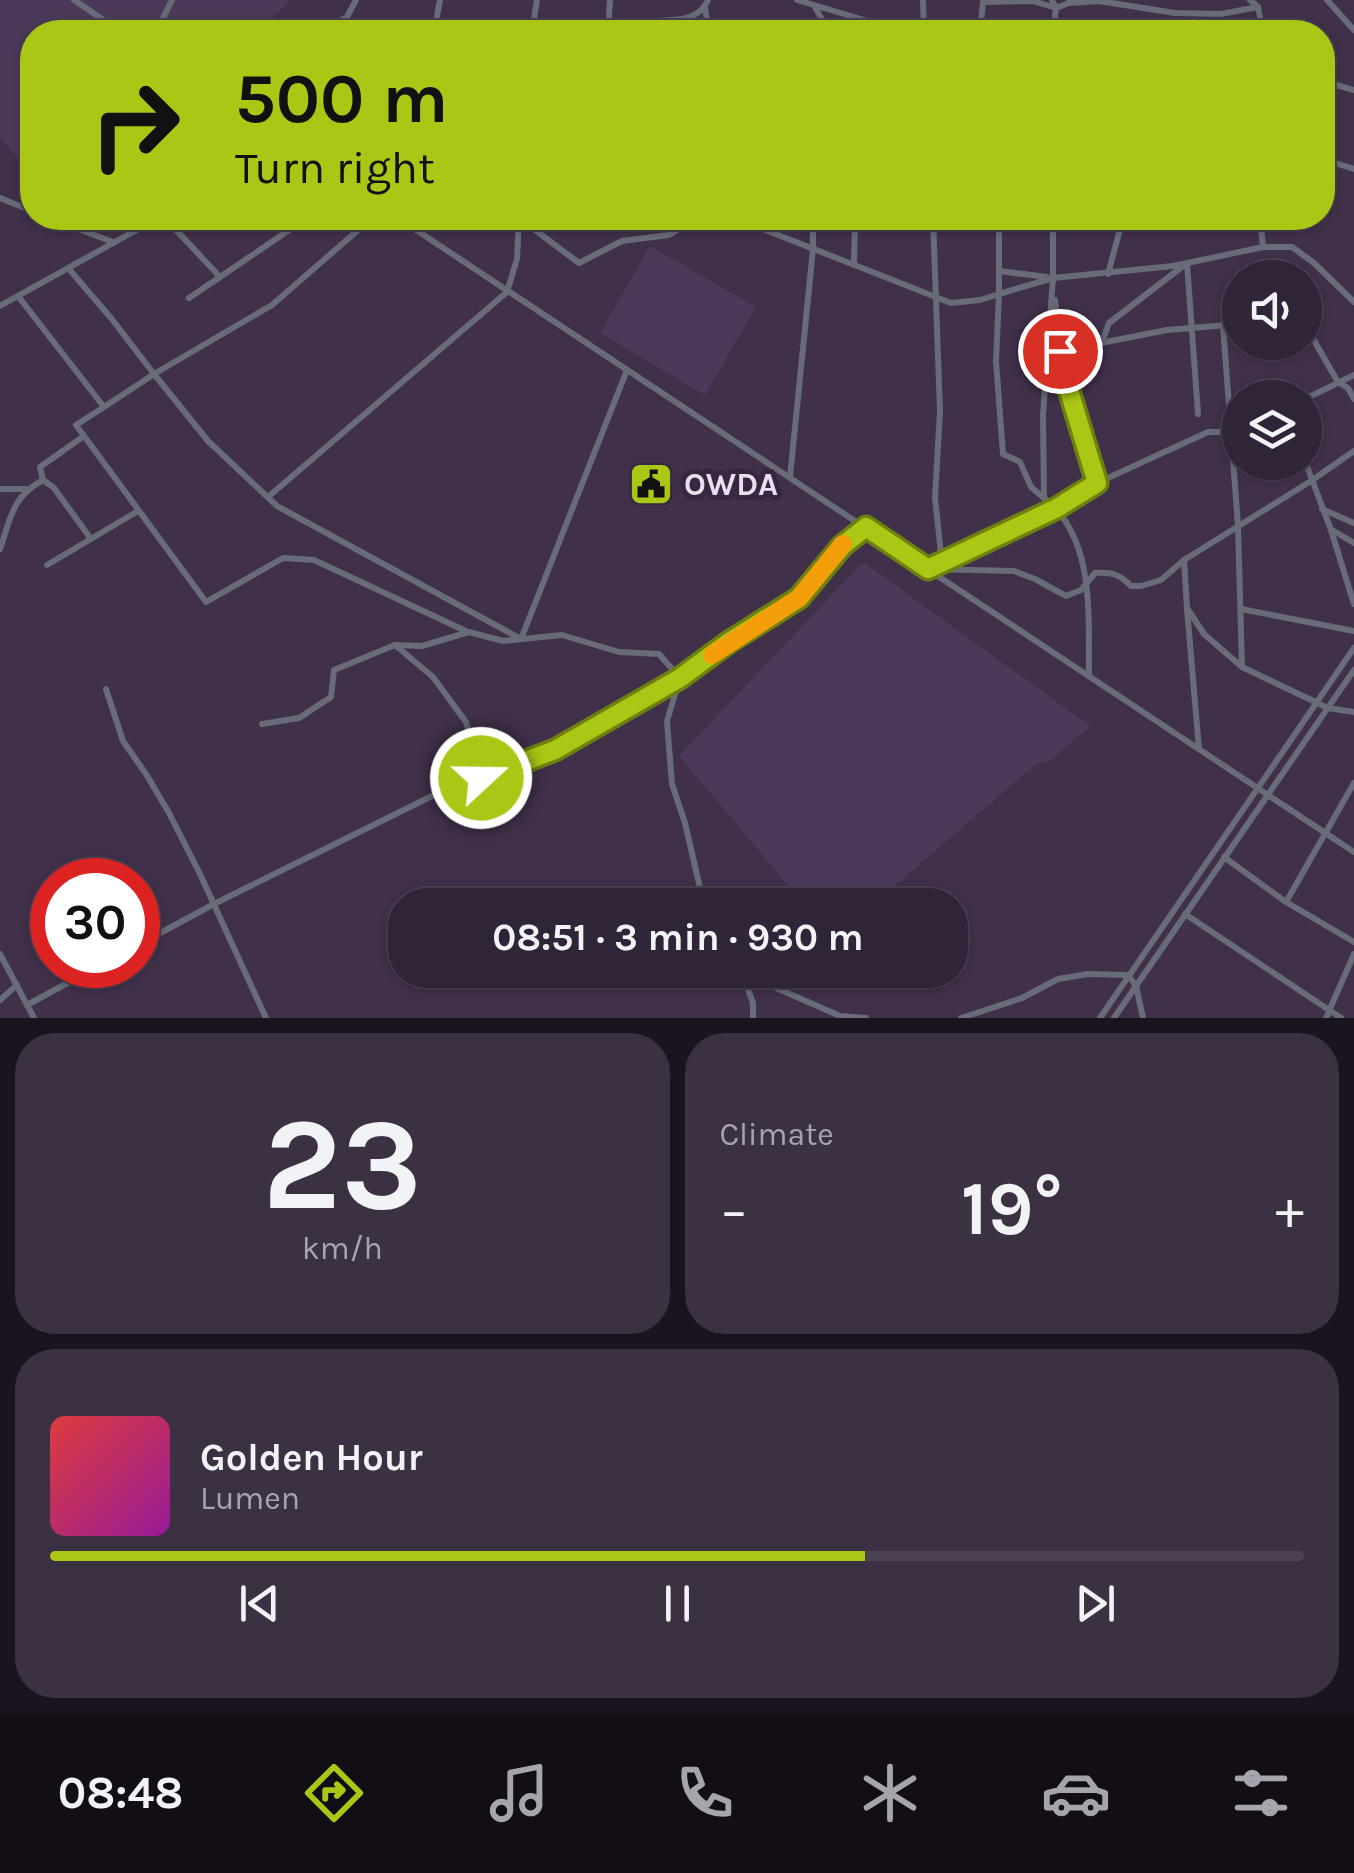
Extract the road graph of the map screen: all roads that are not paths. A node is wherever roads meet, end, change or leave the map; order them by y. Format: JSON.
{"nodes":[{"id":1,"x":74,"y":0,"type":"edge"},
{"id":2,"x":356,"y":0,"type":"edge"},
{"id":3,"x":797,"y":0,"type":"edge"},
{"id":4,"x":1250,"y":0,"type":"edge"},
{"id":5,"x":1327,"y":0,"type":"edge"},
{"id":6,"x":1069,"y":2,"type":"edge"},
{"id":7,"x":706,"y":3,"type":"edge"},
{"id":8,"x":1054,"y":4,"type":"edge"},
{"id":9,"x":814,"y":6,"type":"junction"},
{"id":10,"x":1258,"y":7,"type":"junction"},
{"id":11,"x":344,"y":18,"type":"joint"},
{"id":12,"x":103,"y":20,"type":"edge"},
{"id":13,"x":341,"y":20,"type":"edge"},
{"id":14,"x":666,"y":20,"type":"edge"},
{"id":15,"x":822,"y":20,"type":"edge"},
{"id":16,"x":862,"y":20,"type":"edge"},
{"id":17,"x":981,"y":20,"type":"edge"},
{"id":18,"x":1261,"y":20,"type":"edge"},
{"id":19,"x":1354,"y":30,"type":"edge"},
{"id":20,"x":81,"y":230,"type":"edge"},
{"id":21,"x":138,"y":230,"type":"edge"},
{"id":22,"x":174,"y":230,"type":"edge"},
{"id":23,"x":289,"y":230,"type":"edge"},
{"id":24,"x":358,"y":230,"type":"edge"},
{"id":25,"x":416,"y":230,"type":"edge"},
{"id":26,"x":518,"y":230,"type":"edge"},
{"id":27,"x":535,"y":230,"type":"edge"},
{"id":28,"x":676,"y":230,"type":"edge"},
{"id":29,"x":766,"y":230,"type":"edge"},
{"id":30,"x":813,"y":230,"type":"edge"},
{"id":31,"x":854,"y":230,"type":"edge"},
{"id":32,"x":934,"y":230,"type":"edge"},
{"id":33,"x":999,"y":230,"type":"edge"},
{"id":34,"x":1052,"y":230,"type":"edge"},
{"id":35,"x":1120,"y":230,"type":"edge"},
{"id":36,"x":1261,"y":230,"type":"edge"},
{"id":37,"x":113,"y":242,"type":"junction"},
{"id":38,"x":1262,"y":247,"type":"junction"},
{"id":39,"x":813,"y":249,"type":"junction"},
{"id":40,"x":1188,"y":263,"type":"junction"},
{"id":41,"x":854,"y":265,"type":"junction"},
{"id":42,"x":68,"y":268,"type":"junction"},
{"id":43,"x":999,"y":271,"type":"junction"},
{"id":44,"x":1108,"y":274,"type":"junction"},
{"id":45,"x":220,"y":277,"type":"junction"},
{"id":46,"x":1053,"y":278,"type":"junction"},
{"id":47,"x":507,"y":292,"type":"junction"},
{"id":48,"x":999,"y":294,"type":"junction"},
{"id":49,"x":18,"y":296,"type":"junction"},
{"id":50,"x":189,"y":298,"type":"dead end"},
{"id":51,"x":937,"y":299,"type":"junction"},
{"id":52,"x":1354,"y":302,"type":"edge"},
{"id":53,"x":0,"y":306,"type":"edge"},
{"id":54,"x":1222,"y":326,"type":"edge"},
{"id":55,"x":1192,"y":328,"type":"junction"},
{"id":56,"x":1102,"y":342,"type":"junction"},
{"id":57,"x":1060,"y":351,"type":"junction"},
{"id":58,"x":1322,"y":354,"type":"edge"},
{"id":59,"x":627,"y":370,"type":"junction"},
{"id":60,"x":154,"y":374,"type":"junction"},
{"id":61,"x":1354,"y":376,"type":"edge"},
{"id":62,"x":1338,"y":382,"type":"junction"},
{"id":63,"x":1322,"y":390,"type":"edge"},
{"id":64,"x":1354,"y":398,"type":"edge"},
{"id":65,"x":104,"y":407,"type":"junction"},
{"id":66,"x":1198,"y":414,"type":"dead end"},
{"id":67,"x":1222,"y":430,"type":"edge"},
{"id":68,"x":84,"y":436,"type":"junction"},
{"id":69,"x":1354,"y":451,"type":"edge"},
{"id":70,"x":790,"y":477,"type":"junction"},
{"id":71,"x":43,"y":480,"type":"junction"},
{"id":72,"x":1237,"y":480,"type":"edge"},
{"id":73,"x":1311,"y":482,"type":"junction"},
{"id":74,"x":1097,"y":483,"type":"junction"},
{"id":75,"x":0,"y":489,"type":"edge"},
{"id":76,"x":27,"y":489,"type":"junction"},
{"id":77,"x":268,"y":498,"type":"junction"},
{"id":78,"x":1044,"y":498,"type":"junction"},
{"id":79,"x":1057,"y":508,"type":"junction"},
{"id":80,"x":1321,"y":508,"type":"junction"},
{"id":81,"x":138,"y":511,"type":"junction"},
{"id":82,"x":1354,"y":523,"type":"edge"},
{"id":83,"x":1238,"y":526,"type":"junction"},
{"id":84,"x":866,"y":527,"type":"junction"},
{"id":85,"x":1331,"y":530,"type":"junction"},
{"id":86,"x":91,"y":539,"type":"junction"},
{"id":87,"x":1354,"y":542,"type":"edge"},
{"id":88,"x":0,"y":549,"type":"edge"},
{"id":89,"x":1184,"y":560,"type":"junction"},
{"id":90,"x":942,"y":563,"type":"junction"},
{"id":91,"x":48,"y":565,"type":"dead end"},
{"id":92,"x":928,"y":569,"type":"junction"},
{"id":93,"x":1087,"y":582,"type":"junction"},
{"id":94,"x":1354,"y":604,"type":"edge"},
{"id":95,"x":1187,"y":608,"type":"junction"},
{"id":96,"x":1241,"y":609,"type":"junction"},
{"id":97,"x":1354,"y":631,"type":"edge"},
{"id":98,"x":469,"y":632,"type":"junction"},
{"id":99,"x":521,"y":639,"type":"junction"},
{"id":100,"x":395,"y":645,"type":"junction"},
{"id":101,"x":1354,"y":648,"type":"edge"},
{"id":102,"x":1242,"y":667,"type":"junction"},
{"id":103,"x":1354,"y":670,"type":"edge"},
{"id":104,"x":1089,"y":676,"type":"junction"},
{"id":105,"x":680,"y":678,"type":"junction"},
{"id":106,"x":106,"y":688,"type":"dead end"},
{"id":107,"x":1316,"y":702,"type":"junction"},
{"id":108,"x":1328,"y":708,"type":"junction"},
{"id":109,"x":1354,"y":712,"type":"edge"},
{"id":110,"x":262,"y":724,"type":"dead end"},
{"id":111,"x":1199,"y":749,"type":"junction"},
{"id":112,"x":481,"y":778,"type":"junction"},
{"id":113,"x":1354,"y":783,"type":"edge"},
{"id":114,"x":1258,"y":788,"type":"junction"},
{"id":115,"x":1267,"y":794,"type":"junction"},
{"id":116,"x":1325,"y":833,"type":"junction"},
{"id":117,"x":1354,"y":852,"type":"edge"},
{"id":118,"x":1224,"y":857,"type":"junction"},
{"id":119,"x":700,"y":888,"type":"edge"},
{"id":120,"x":1286,"y":902,"type":"junction"},
{"id":121,"x":214,"y":904,"type":"junction"},
{"id":122,"x":1185,"y":914,"type":"junction"},
{"id":123,"x":160,"y":933,"type":"edge"},
{"id":124,"x":1354,"y":942,"type":"edge"},
{"id":125,"x":0,"y":954,"type":"edge"},
{"id":126,"x":1354,"y":954,"type":"edge"},
{"id":127,"x":1128,"y":975,"type":"junction"},
{"id":128,"x":16,"y":986,"type":"junction"},
{"id":129,"x":1136,"y":986,"type":"junction"},
{"id":130,"x":58,"y":988,"type":"edge"},
{"id":131,"x":747,"y":988,"type":"edge"},
{"id":132,"x":774,"y":988,"type":"edge"},
{"id":133,"x":0,"y":1000,"type":"edge"},
{"id":134,"x":27,"y":1005,"type":"junction"},
{"id":135,"x":1328,"y":1014,"type":"edge"},
{"id":136,"x":838,"y":1017,"type":"edge"},
{"id":137,"x":34,"y":1018,"type":"edge"},
{"id":138,"x":266,"y":1018,"type":"edge"},
{"id":139,"x":753,"y":1018,"type":"edge"},
{"id":140,"x":866,"y":1018,"type":"edge"},
{"id":141,"x":961,"y":1018,"type":"edge"},
{"id":142,"x":1100,"y":1018,"type":"edge"},
{"id":143,"x":1114,"y":1018,"type":"edge"},
{"id":144,"x":1144,"y":1018,"type":"edge"},
{"id":145,"x":1341,"y":1018,"type":"edge"}],
"edges":[{"from":1,"to":12,"type":"street"},
{"from":2,"to":11,"type":"street"},
{"from":3,"to":9,"type":"street"},
{"from":4,"to":10,"type":"street"},
{"from":5,"to":19,"type":"street"},
{"from":6,"to":8,"type":"street"},
{"from":6,"to":10,"type":"street"},
{"from":7,"to":14,"type":"street"},
{"from":8,"to":17,"type":"street"},
{"from":9,"to":15,"type":"street"},
{"from":9,"to":16,"type":"street"},
{"from":10,"to":18,"type":"street"},
{"from":11,"to":13,"type":"street"},
{"from":20,"to":37,"type":"street"},
{"from":21,"to":37,"type":"street"},
{"from":22,"to":45,"type":"street"},
{"from":23,"to":45,"type":"street"},
{"from":24,"to":60,"type":"street"},
{"from":25,"to":47,"type":"street"},
{"from":26,"to":47,"type":"street"},
{"from":27,"to":28,"type":"street"},
{"from":29,"to":39,"type":"street"},
{"from":30,"to":39,"type":"street"},
{"from":31,"to":41,"type":"street"},
{"from":32,"to":51,"type":"street"},
{"from":33,"to":43,"type":"street"},
{"from":34,"to":46,"type":"street"},
{"from":35,"to":44,"type":"street"},
{"from":36,"to":38,"type":"street"},
{"from":37,"to":42,"type":"street"},
{"from":38,"to":40,"type":"street"},
{"from":38,"to":52,"type":"street"},
{"from":39,"to":41,"type":"street"},
{"from":39,"to":70,"type":"street"},
{"from":40,"to":44,"type":"street"},
{"from":40,"to":55,"type":"street"},
{"from":40,"to":56,"type":"street"},
{"from":41,"to":51,"type":"street"},
{"from":42,"to":49,"type":"street"},
{"from":42,"to":60,"type":"street"},
{"from":43,"to":46,"type":"street"},
{"from":43,"to":48,"type":"street"},
{"from":44,"to":46,"type":"street"},
{"from":45,"to":50,"type":"street"},
{"from":46,"to":48,"type":"street"},
{"from":46,"to":57,"type":"street"},
{"from":46,"to":78,"type":"street"},
{"from":47,"to":59,"type":"street"},
{"from":47,"to":77,"type":"street"},
{"from":48,"to":51,"type":"street"},
{"from":48,"to":78,"type":"street"},
{"from":49,"to":53,"type":"street"},
{"from":49,"to":65,"type":"street"},
{"from":51,"to":90,"type":"street"},
{"from":54,"to":55,"type":"street"},
{"from":55,"to":56,"type":"street"},
{"from":55,"to":66,"type":"street"},
{"from":56,"to":57,"type":"street"},
{"from":57,"to":74,"type":"street"},
{"from":58,"to":62,"type":"street"},
{"from":59,"to":70,"type":"street"},
{"from":59,"to":99,"type":"street"},
{"from":60,"to":65,"type":"street"},
{"from":60,"to":77,"type":"street"},
{"from":61,"to":62,"type":"street"},
{"from":62,"to":63,"type":"street"},
{"from":62,"to":64,"type":"street"},
{"from":65,"to":68,"type":"street"},
{"from":67,"to":74,"type":"street"},
{"from":68,"to":71,"type":"street"},
{"from":68,"to":81,"type":"street"},
{"from":69,"to":73,"type":"street"},
{"from":70,"to":84,"type":"street"},
{"from":71,"to":76,"type":"street"},
{"from":71,"to":86,"type":"street"},
{"from":72,"to":83,"type":"street"},
{"from":73,"to":80,"type":"street"},
{"from":73,"to":83,"type":"street"},
{"from":74,"to":79,"type":"street"},
{"from":75,"to":76,"type":"street"},
{"from":76,"to":88,"type":"street"},
{"from":77,"to":99,"type":"street"},
{"from":78,"to":79,"type":"street"},
{"from":79,"to":90,"type":"street"},
{"from":79,"to":93,"type":"street"},
{"from":80,"to":82,"type":"street"},
{"from":80,"to":85,"type":"street"},
{"from":81,"to":86,"type":"street"},
{"from":81,"to":98,"type":"street"},
{"from":83,"to":89,"type":"street"},
{"from":83,"to":96,"type":"street"},
{"from":84,"to":92,"type":"street"},
{"from":84,"to":105,"type":"street"},
{"from":85,"to":87,"type":"street"},
{"from":85,"to":94,"type":"street"},
{"from":86,"to":91,"type":"street"},
{"from":89,"to":93,"type":"street"},
{"from":89,"to":95,"type":"street"},
{"from":90,"to":92,"type":"street"},
{"from":92,"to":93,"type":"street"},
{"from":92,"to":104,"type":"street"},
{"from":93,"to":104,"type":"street"},
{"from":95,"to":102,"type":"street"},
{"from":95,"to":111,"type":"street"},
{"from":96,"to":97,"type":"street"},
{"from":96,"to":102,"type":"street"},
{"from":98,"to":99,"type":"street"},
{"from":98,"to":100,"type":"street"},
{"from":99,"to":105,"type":"street"},
{"from":100,"to":110,"type":"street"},
{"from":100,"to":112,"type":"street"},
{"from":101,"to":107,"type":"street"},
{"from":102,"to":107,"type":"street"},
{"from":103,"to":108,"type":"street"},
{"from":104,"to":111,"type":"street"},
{"from":105,"to":112,"type":"street"},
{"from":105,"to":119,"type":"street"},
{"from":106,"to":121,"type":"street"},
{"from":107,"to":108,"type":"street"},
{"from":107,"to":114,"type":"street"},
{"from":108,"to":109,"type":"street"},
{"from":108,"to":115,"type":"street"},
{"from":111,"to":114,"type":"street"},
{"from":112,"to":121,"type":"street"},
{"from":113,"to":116,"type":"street"},
{"from":114,"to":115,"type":"street"},
{"from":114,"to":127,"type":"street"},
{"from":115,"to":116,"type":"street"},
{"from":115,"to":118,"type":"street"},
{"from":116,"to":117,"type":"street"},
{"from":116,"to":120,"type":"street"},
{"from":118,"to":120,"type":"street"},
{"from":118,"to":122,"type":"street"},
{"from":120,"to":124,"type":"street"},
{"from":121,"to":123,"type":"street"},
{"from":121,"to":138,"type":"street"},
{"from":122,"to":129,"type":"street"},
{"from":122,"to":135,"type":"street"},
{"from":125,"to":128,"type":"street"},
{"from":126,"to":135,"type":"street"},
{"from":127,"to":129,"type":"street"},
{"from":127,"to":141,"type":"street"},
{"from":127,"to":142,"type":"street"},
{"from":128,"to":133,"type":"street"},
{"from":128,"to":134,"type":"street"},
{"from":129,"to":143,"type":"street"},
{"from":129,"to":144,"type":"street"},
{"from":130,"to":134,"type":"street"},
{"from":131,"to":139,"type":"street"},
{"from":132,"to":136,"type":"street"},
{"from":134,"to":137,"type":"street"},
{"from":135,"to":145,"type":"street"},
{"from":136,"to":140,"type":"street"}]}
